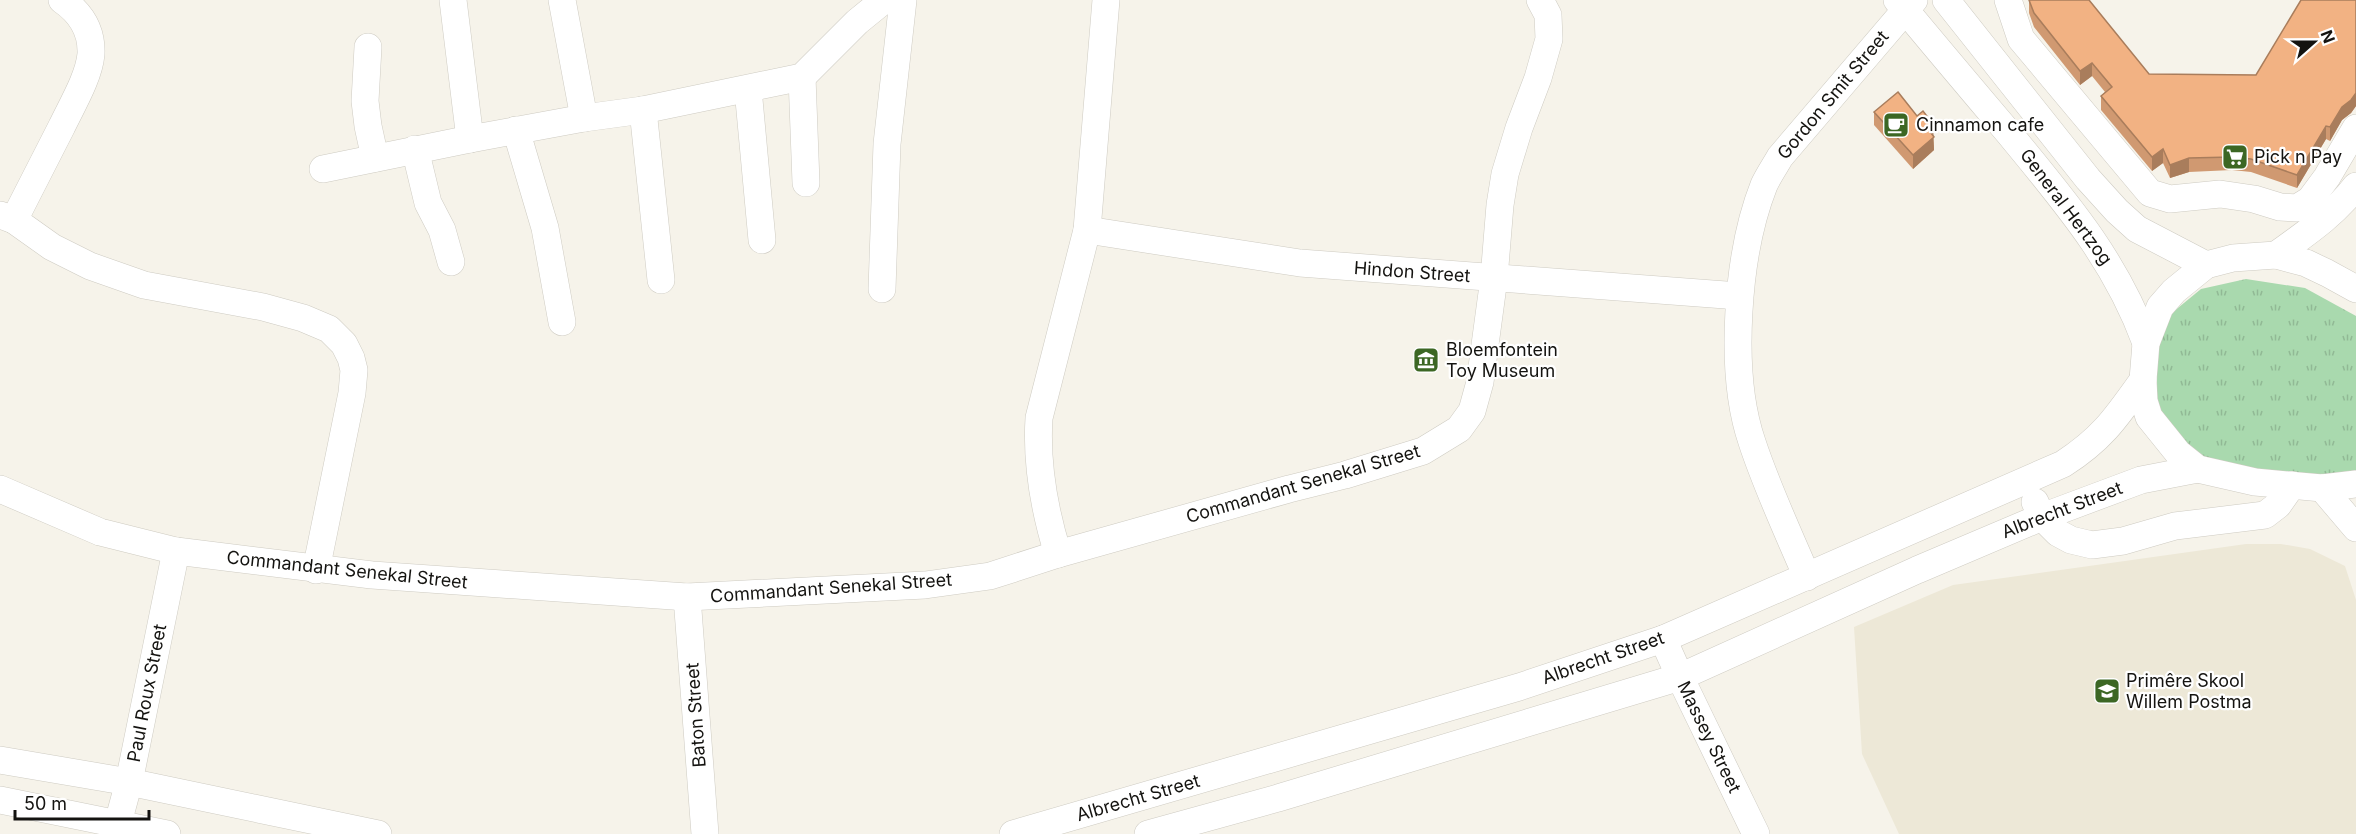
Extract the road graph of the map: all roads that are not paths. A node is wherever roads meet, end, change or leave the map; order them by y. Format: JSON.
{"nodes":[{"id":1,"x":62,"y":0,"type":"edge"},
{"id":2,"x":453,"y":0,"type":"edge"},
{"id":3,"x":562,"y":0,"type":"edge"},
{"id":4,"x":884,"y":0,"type":"edge"},
{"id":5,"x":903,"y":0,"type":"edge"},
{"id":6,"x":1106,"y":0,"type":"edge"},
{"id":7,"x":1540,"y":0,"type":"edge"},
{"id":8,"x":1946,"y":0,"type":"edge"},
{"id":9,"x":2008,"y":0,"type":"edge"},
{"id":10,"x":1905,"y":3,"type":"edge"},
{"id":11,"x":368,"y":47,"type":"dead end"},
{"id":12,"x":802,"y":77,"type":"junction"},
{"id":13,"x":748,"y":89,"type":"junction"},
{"id":14,"x":644,"y":110,"type":"junction"},
{"id":15,"x":584,"y":118,"type":"junction"},
{"id":16,"x":2356,"y":128,"type":"edge"},
{"id":17,"x":516,"y":130,"type":"junction"},
{"id":18,"x":470,"y":139,"type":"junction"},
{"id":19,"x":415,"y":150,"type":"junction"},
{"id":20,"x":375,"y":158,"type":"junction"},
{"id":21,"x":323,"y":169,"type":"dead end"},
{"id":22,"x":806,"y":183,"type":"dead end"},
{"id":23,"x":2356,"y":186,"type":"edge"},
{"id":24,"x":7,"y":218,"type":"edge"},
{"id":25,"x":1087,"y":230,"type":"junction"},
{"id":26,"x":762,"y":240,"type":"dead end"},
{"id":27,"x":2276,"y":255,"type":"junction"},
{"id":28,"x":451,"y":262,"type":"dead end"},
{"id":29,"x":2206,"y":265,"type":"junction"},
{"id":30,"x":1494,"y":278,"type":"junction"},
{"id":31,"x":661,"y":280,"type":"dead end"},
{"id":32,"x":882,"y":289,"type":"dead end"},
{"id":33,"x":2356,"y":289,"type":"edge"},
{"id":34,"x":1739,"y":296,"type":"junction"},
{"id":35,"x":562,"y":322,"type":"dead end"},
{"id":36,"x":2146,"y":343,"type":"junction"},
{"id":37,"x":2143,"y":380,"type":"junction"},
{"id":38,"x":2198,"y":469,"type":"junction"},
{"id":39,"x":2026,"y":481,"type":"junction"},
{"id":40,"x":2356,"y":484,"type":"edge"},
{"id":41,"x":2292,"y":485,"type":"junction"},
{"id":42,"x":2322,"y":488,"type":"junction"},
{"id":43,"x":0,"y":489,"type":"edge"},
{"id":44,"x":2042,"y":516,"type":"junction"},
{"id":45,"x":2356,"y":528,"type":"edge"},
{"id":46,"x":176,"y":551,"type":"junction"},
{"id":47,"x":1058,"y":554,"type":"junction"},
{"id":48,"x":316,"y":570,"type":"junction"},
{"id":49,"x":1807,"y":577,"type":"junction"},
{"id":50,"x":687,"y":597,"type":"junction"},
{"id":51,"x":1663,"y":639,"type":"junction"},
{"id":52,"x":1680,"y":677,"type":"junction"},
{"id":53,"x":0,"y":760,"type":"edge"},
{"id":54,"x":129,"y":782,"type":"junction"},
{"id":55,"x":0,"y":800,"type":"edge"},
{"id":56,"x":116,"y":829,"type":"edge"},
{"id":57,"x":167,"y":834,"type":"edge"},
{"id":58,"x":378,"y":834,"type":"edge"},
{"id":59,"x":705,"y":834,"type":"edge"},
{"id":60,"x":1013,"y":834,"type":"edge"},
{"id":61,"x":1149,"y":834,"type":"edge"},
{"id":62,"x":1756,"y":834,"type":"edge"}],
"edges":[{"from":1,"to":24,"type":"street"},
{"from":2,"to":18,"type":"street"},
{"from":3,"to":15,"type":"street"},
{"from":4,"to":12,"type":"street"},
{"from":5,"to":32,"type":"street"},
{"from":6,"to":25,"type":"street"},
{"from":7,"to":30,"type":"street","name":"Commandant Senekal Street"},
{"from":8,"to":29,"type":"street","name":"General Hertzog"},
{"from":9,"to":16,"type":"street"},
{"from":10,"to":34,"type":"street","name":"Gordon Smit Street"},
{"from":10,"to":36,"type":"street","name":"General Hertzog"},
{"from":11,"to":20,"type":"street"},
{"from":12,"to":13,"type":"street"},
{"from":12,"to":22,"type":"street"},
{"from":13,"to":14,"type":"street"},
{"from":13,"to":26,"type":"street"},
{"from":14,"to":15,"type":"street"},
{"from":14,"to":31,"type":"street"},
{"from":15,"to":17,"type":"street"},
{"from":17,"to":18,"type":"street"},
{"from":17,"to":35,"type":"street"},
{"from":18,"to":19,"type":"street"},
{"from":19,"to":20,"type":"street"},
{"from":19,"to":28,"type":"street"},
{"from":20,"to":21,"type":"street"},
{"from":23,"to":27,"type":"street"},
{"from":24,"to":48,"type":"street"},
{"from":25,"to":30,"type":"street","name":"Hindon Street"},
{"from":25,"to":47,"type":"street"},
{"from":27,"to":29,"type":"street"},
{"from":27,"to":33,"type":"street"},
{"from":29,"to":36,"type":"street"},
{"from":30,"to":34,"type":"street","name":"Hindon Street"},
{"from":30,"to":47,"type":"street","name":"Commandant Senekal Street"},
{"from":34,"to":49,"type":"street","name":"Gordon Smit Street"},
{"from":36,"to":37,"type":"street"},
{"from":37,"to":38,"type":"street"},
{"from":37,"to":39,"type":"street","name":"Albrecht Street"},
{"from":38,"to":41,"type":"street"},
{"from":38,"to":44,"type":"street","name":"Albrecht Street"},
{"from":39,"to":44,"type":"street"},
{"from":39,"to":49,"type":"street","name":"Albrecht Street"},
{"from":40,"to":42,"type":"street"},
{"from":41,"to":42,"type":"street"},
{"from":41,"to":44,"type":"street"},
{"from":42,"to":45,"type":"street"},
{"from":43,"to":46,"type":"street","name":"Commandant Senekal Street"},
{"from":44,"to":52,"type":"street","name":"Albrecht Street"},
{"from":46,"to":48,"type":"street","name":"Commandant Senekal Street"},
{"from":46,"to":54,"type":"street","name":"Paul Roux Street"},
{"from":47,"to":50,"type":"street","name":"Commandant Senekal Street"},
{"from":48,"to":50,"type":"street","name":"Commandant Senekal Street"},
{"from":49,"to":51,"type":"street","name":"Albrecht Street"},
{"from":50,"to":59,"type":"street","name":"Baton Street"},
{"from":51,"to":52,"type":"street","name":"Massey Street"},
{"from":51,"to":60,"type":"street","name":"Albrecht Street"},
{"from":52,"to":61,"type":"street","name":"Albrecht Street"},
{"from":52,"to":62,"type":"street","name":"Massey Street"},
{"from":53,"to":54,"type":"street"},
{"from":54,"to":56,"type":"street","name":"Paul Roux Street"},
{"from":54,"to":58,"type":"street"},
{"from":55,"to":56,"type":"street"},
{"from":56,"to":57,"type":"street"}]}
